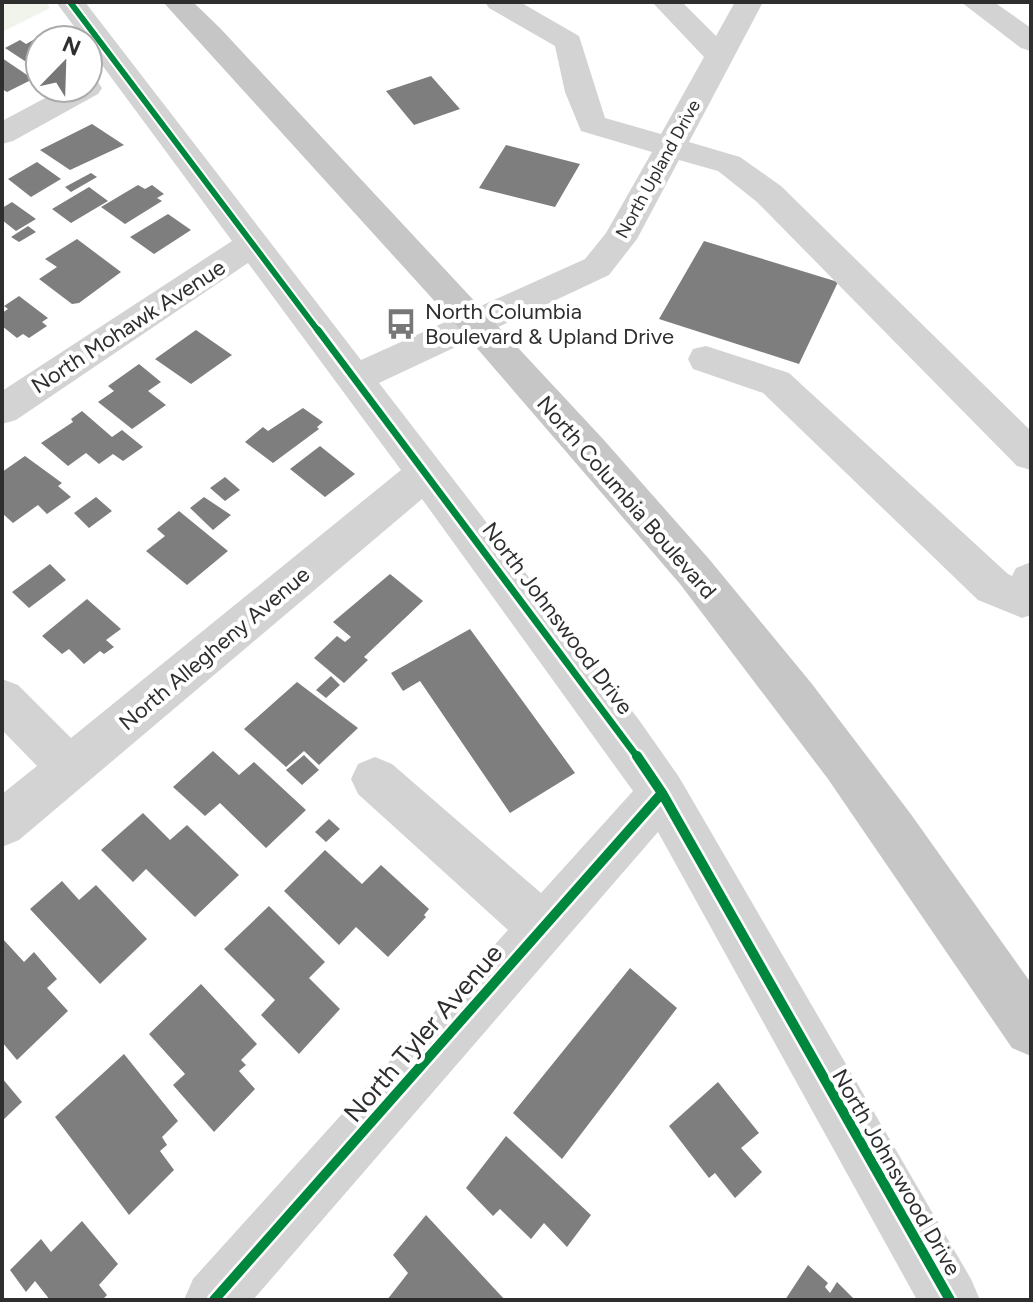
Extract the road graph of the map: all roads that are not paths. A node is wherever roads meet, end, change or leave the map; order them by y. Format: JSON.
{"nodes":[{"id":1,"x":70,"y":2,"type":"edge"},
{"id":2,"x":177,"y":2,"type":"edge"},
{"id":3,"x":499,"y":2,"type":"edge"},
{"id":4,"x":666,"y":2,"type":"edge"},
{"id":5,"x":749,"y":2,"type":"edge"},
{"id":6,"x":975,"y":2,"type":"edge"},
{"id":7,"x":78,"y":24,"type":"edge"},
{"id":8,"x":1031,"y":42,"type":"edge"},
{"id":9,"x":720,"y":56,"type":"junction"},
{"id":10,"x":104,"y":86,"type":"edge"},
{"id":11,"x":57,"y":104,"type":"edge"},
{"id":12,"x":2,"y":134,"type":"edge"},
{"id":13,"x":670,"y":146,"type":"junction"},
{"id":14,"x":254,"y":243,"type":"junction"},
{"id":15,"x":474,"y":325,"type":"junction"},
{"id":16,"x":706,"y":359,"type":"dead end"},
{"id":17,"x":355,"y":378,"type":"junction"},
{"id":18,"x":2,"y":410,"type":"edge"},
{"id":19,"x":1031,"y":455,"type":"edge"},
{"id":20,"x":426,"y":472,"type":"junction"},
{"id":21,"x":1031,"y":580,"type":"edge"},
{"id":22,"x":2,"y":699,"type":"edge"},
{"id":23,"x":70,"y":768,"type":"junction"},
{"id":24,"x":375,"y":779,"type":"dead end"},
{"id":25,"x":662,"y":793,"type":"junction"},
{"id":26,"x":2,"y":824,"type":"edge"},
{"id":27,"x":543,"y":928,"type":"junction"},
{"id":28,"x":1031,"y":1029,"type":"edge"},
{"id":29,"x":214,"y":1300,"type":"edge"},
{"id":30,"x":950,"y":1300,"type":"edge"}],
"edges":[{"from":1,"to":7,"type":"street","name":"North Johnswood Drive"},
{"from":2,"to":15,"type":"main road","name":"North Columbia Boulevard"},
{"from":3,"to":13,"type":"street"},
{"from":4,"to":9,"type":"street"},
{"from":5,"to":9,"type":"street","name":"North Upland Drive"},
{"from":6,"to":8,"type":"street"},
{"from":9,"to":13,"type":"street","name":"North Upland Drive"},
{"from":10,"to":14,"type":"street","name":"North Johnswood Drive"},
{"from":11,"to":12,"type":"street"},
{"from":13,"to":15,"type":"street","name":"North Upland Drive"},
{"from":13,"to":19,"type":"street"},
{"from":14,"to":17,"type":"street","name":"North Johnswood Drive"},
{"from":14,"to":18,"type":"street","name":"North Mohawk Avenue"},
{"from":15,"to":17,"type":"street","name":"North Upland Drive"},
{"from":15,"to":28,"type":"main road","name":"North Columbia Boulevard"},
{"from":16,"to":21,"type":"street"},
{"from":17,"to":20,"type":"street","name":"North Johnswood Drive"},
{"from":20,"to":23,"type":"street","name":"North Allegheny Avenue"},
{"from":20,"to":25,"type":"street","name":"North Johnswood Drive"},
{"from":22,"to":23,"type":"street"},
{"from":23,"to":26,"type":"street","name":"North Allegheny Avenue"},
{"from":24,"to":27,"type":"street"},
{"from":25,"to":27,"type":"street","name":"North Tyler Avenue"},
{"from":25,"to":30,"type":"street","name":"North Johnswood Drive"},
{"from":27,"to":29,"type":"street","name":"North Tyler Avenue"}]}
